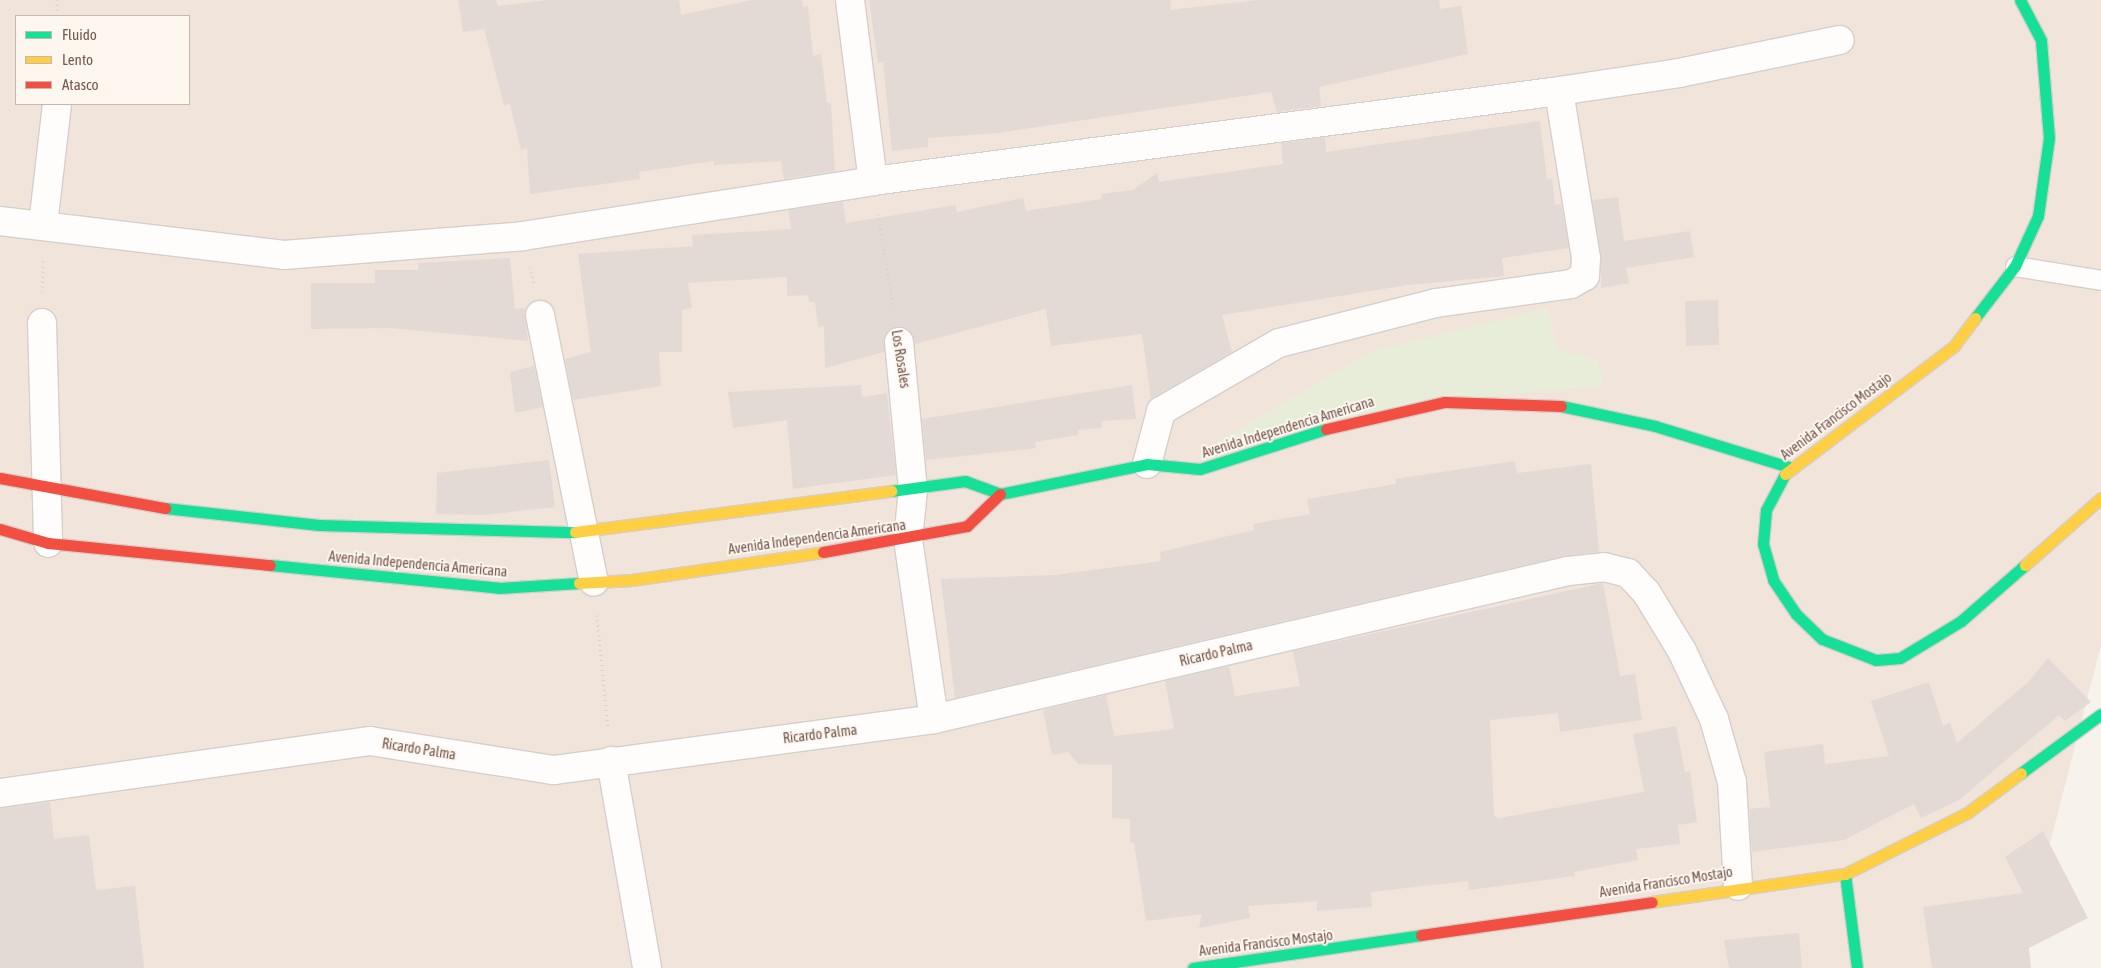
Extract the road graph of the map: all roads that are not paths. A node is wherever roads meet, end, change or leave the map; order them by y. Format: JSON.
{"nodes":[{"id":1,"x":850,"y":0,"type":"edge"},
{"id":2,"x":2020,"y":0,"type":"edge"},
{"id":3,"x":1840,"y":40,"type":"dead end"},
{"id":4,"x":1559,"y":92,"type":"junction"},
{"id":5,"x":57,"y":105,"type":"edge"},
{"id":6,"x":873,"y":181,"type":"junction"},
{"id":7,"x":0,"y":221,"type":"edge"},
{"id":8,"x":43,"y":225,"type":"junction"},
{"id":9,"x":2015,"y":266,"type":"junction"},
{"id":10,"x":2101,"y":280,"type":"edge"},
{"id":11,"x":540,"y":315,"type":"road end"},
{"id":12,"x":42,"y":323,"type":"road end"},
{"id":13,"x":899,"y":342,"type":"road end"},
{"id":14,"x":1147,"y":464,"type":"junction"},
{"id":15,"x":1789,"y":467,"type":"junction"},
{"id":16,"x":0,"y":478,"type":"edge"},
{"id":17,"x":913,"y":490,"type":"junction"},
{"id":18,"x":49,"y":491,"type":"junction"},
{"id":19,"x":1000,"y":494,"type":"junction"},
{"id":20,"x":2101,"y":498,"type":"edge"},
{"id":21,"x":0,"y":529,"type":"edge"},
{"id":22,"x":587,"y":530,"type":"junction"},
{"id":23,"x":908,"y":539,"type":"junction"},
{"id":24,"x":48,"y":543,"type":"junction"},
{"id":25,"x":594,"y":582,"type":"junction"},
{"id":26,"x":2101,"y":714,"type":"edge"},
{"id":27,"x":934,"y":719,"type":"junction"},
{"id":28,"x":610,"y":761,"type":"junction"},
{"id":29,"x":0,"y":793,"type":"edge"},
{"id":30,"x":1845,"y":874,"type":"junction"},
{"id":31,"x":1738,"y":886,"type":"junction"},
{"id":32,"x":648,"y":968,"type":"edge"},
{"id":33,"x":1193,"y":968,"type":"edge"},
{"id":34,"x":1857,"y":968,"type":"edge"}],
"edges":[{"from":1,"to":6,"type":"street"},
{"from":2,"to":9,"type":"street","name":"Avenida Francisco Mostajo"},
{"from":3,"to":4,"type":"street"},
{"from":4,"to":6,"type":"street"},
{"from":4,"to":14,"type":"street"},
{"from":5,"to":8,"type":"street"},
{"from":6,"to":8,"type":"street"},
{"from":7,"to":8,"type":"street"},
{"from":9,"to":10,"type":"lane"},
{"from":9,"to":15,"type":"street","name":"Avenida Francisco Mostajo"},
{"from":11,"to":22,"type":"street"},
{"from":12,"to":18,"type":"street"},
{"from":13,"to":17,"type":"street","name":"Los Rosales"},
{"from":14,"to":15,"type":"street","name":"Avenida Independencia Americana"},
{"from":14,"to":19,"type":"street","name":"Avenida Independencia Americana"},
{"from":15,"to":20,"type":"street","name":"Avenida Francisco Mostajo"},
{"from":16,"to":18,"type":"street"},
{"from":17,"to":19,"type":"street"},
{"from":17,"to":22,"type":"street"},
{"from":17,"to":23,"type":"street","name":"Los Rosales"},
{"from":18,"to":22,"type":"street"},
{"from":18,"to":24,"type":"street"},
{"from":19,"to":23,"type":"street","name":"Avenida Independencia Americana"},
{"from":21,"to":24,"type":"street","name":"Avenida Independencia Americana"},
{"from":22,"to":25,"type":"street"},
{"from":23,"to":25,"type":"street","name":"Avenida Independencia Americana"},
{"from":23,"to":27,"type":"street","name":"Los Rosales"},
{"from":24,"to":25,"type":"street","name":"Avenida Independencia Americana"},
{"from":26,"to":30,"type":"street","name":"Avenida Francisco Mostajo"},
{"from":27,"to":28,"type":"street","name":"Ricardo Palma"},
{"from":27,"to":31,"type":"street","name":"Ricardo Palma"},
{"from":28,"to":29,"type":"street","name":"Ricardo Palma"},
{"from":28,"to":32,"type":"street"},
{"from":30,"to":31,"type":"street","name":"Avenida Francisco Mostajo"},
{"from":30,"to":34,"type":"street"},
{"from":31,"to":33,"type":"street","name":"Avenida Francisco Mostajo"}]}
